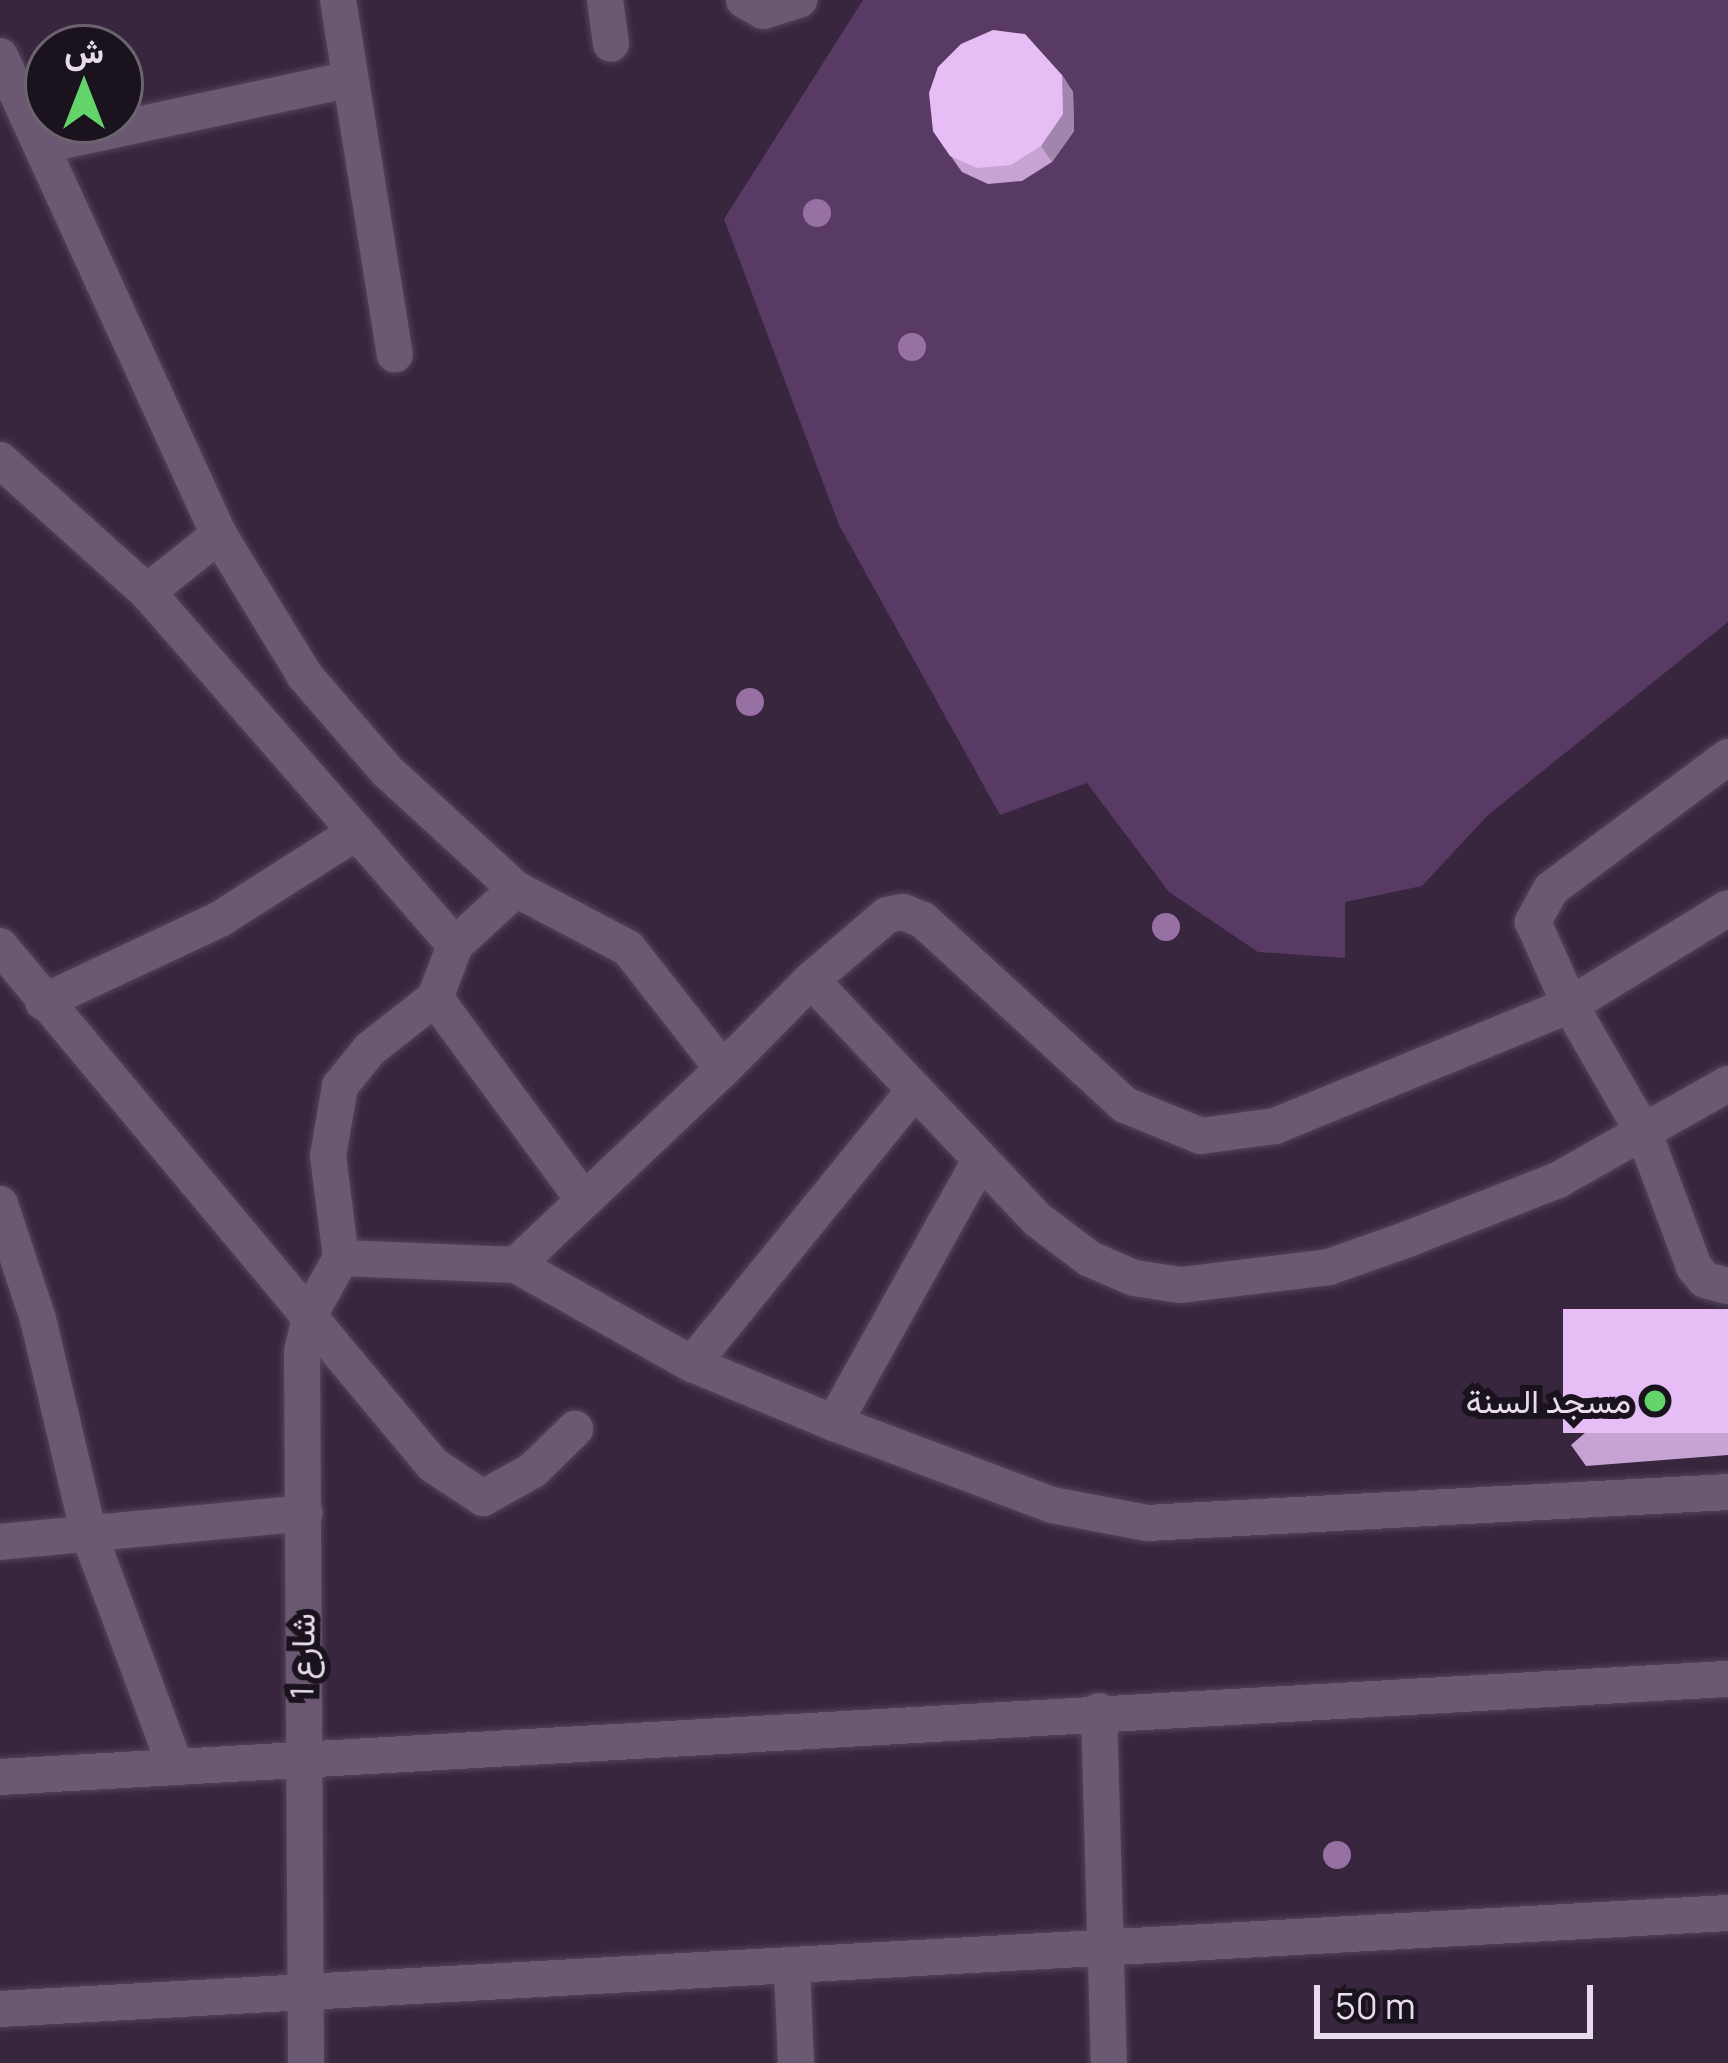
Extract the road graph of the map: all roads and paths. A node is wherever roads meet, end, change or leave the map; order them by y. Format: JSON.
{"nodes":[{"id":1,"x":338,"y":0,"type":"edge"},
{"id":2,"x":604,"y":0,"type":"edge"},
{"id":3,"x":743,"y":0,"type":"edge"},
{"id":4,"x":799,"y":0,"type":"edge"},
{"id":5,"x":611,"y":44,"type":"dead end"},
{"id":6,"x":0,"y":56,"type":"edge"},
{"id":7,"x":346,"y":80,"type":"junction"},
{"id":8,"x":44,"y":145,"type":"junction"},
{"id":9,"x":395,"y":354,"type":"dead end"},
{"id":10,"x":0,"y":460,"type":"edge"},
{"id":11,"x":219,"y":535,"type":"junction"},
{"id":12,"x":147,"y":592,"type":"junction"},
{"id":13,"x":1728,"y":757,"type":"edge"},
{"id":14,"x":352,"y":835,"type":"junction"},
{"id":15,"x":515,"y":889,"type":"junction"},
{"id":16,"x":1728,"y":908,"type":"edge"},
{"id":17,"x":455,"y":945,"type":"junction"},
{"id":18,"x":0,"y":946,"type":"edge"},
{"id":19,"x":811,"y":980,"type":"junction"},
{"id":20,"x":435,"y":998,"type":"junction"},
{"id":21,"x":43,"y":1002,"type":"junction"},
{"id":22,"x":1570,"y":1005,"type":"junction"},
{"id":23,"x":723,"y":1069,"type":"junction"},
{"id":24,"x":1728,"y":1084,"type":"edge"},
{"id":25,"x":915,"y":1090,"type":"junction"},
{"id":26,"x":1644,"y":1132,"type":"junction"},
{"id":27,"x":979,"y":1162,"type":"junction"},
{"id":28,"x":584,"y":1200,"type":"junction"},
{"id":29,"x":0,"y":1204,"type":"edge"},
{"id":30,"x":340,"y":1258,"type":"junction"},
{"id":31,"x":515,"y":1265,"type":"junction"},
{"id":32,"x":1728,"y":1286,"type":"edge"},
{"id":33,"x":311,"y":1312,"type":"junction"},
{"id":34,"x":692,"y":1364,"type":"junction"},
{"id":35,"x":834,"y":1423,"type":"junction"},
{"id":36,"x":575,"y":1429,"type":"dead end"},
{"id":37,"x":1728,"y":1492,"type":"edge"},
{"id":38,"x":305,"y":1513,"type":"junction"},
{"id":39,"x":89,"y":1534,"type":"junction"},
{"id":40,"x":0,"y":1542,"type":"edge"},
{"id":41,"x":1728,"y":1679,"type":"edge"},
{"id":42,"x":1099,"y":1711,"type":"junction"},
{"id":43,"x":300,"y":1760,"type":"junction"},
{"id":44,"x":175,"y":1765,"type":"junction"},
{"id":45,"x":0,"y":1777,"type":"edge"},
{"id":46,"x":1728,"y":1913,"type":"edge"},
{"id":47,"x":1106,"y":1952,"type":"junction"},
{"id":48,"x":792,"y":1967,"type":"junction"},
{"id":49,"x":0,"y":2009,"type":"edge"},
{"id":50,"x":304,"y":2030,"type":"edge"},
{"id":51,"x":338,"y":2063,"type":"edge"},
{"id":52,"x":796,"y":2063,"type":"edge"},
{"id":53,"x":1109,"y":2063,"type":"edge"}],
"edges":[{"from":1,"to":7,"type":"street"},
{"from":2,"to":5,"type":"street"},
{"from":3,"to":4,"type":"street"},
{"from":6,"to":8,"type":"street"},
{"from":7,"to":8,"type":"street"},
{"from":7,"to":9,"type":"street"},
{"from":8,"to":11,"type":"street"},
{"from":10,"to":12,"type":"street"},
{"from":11,"to":12,"type":"street"},
{"from":11,"to":15,"type":"street"},
{"from":12,"to":14,"type":"street"},
{"from":13,"to":22,"type":"street"},
{"from":14,"to":17,"type":"street"},
{"from":14,"to":21,"type":"street"},
{"from":15,"to":17,"type":"street"},
{"from":15,"to":23,"type":"street"},
{"from":16,"to":22,"type":"street"},
{"from":17,"to":20,"type":"street"},
{"from":18,"to":21,"type":"street"},
{"from":19,"to":22,"type":"street"},
{"from":19,"to":23,"type":"street"},
{"from":19,"to":25,"type":"street"},
{"from":20,"to":28,"type":"street"},
{"from":20,"to":30,"type":"street"},
{"from":21,"to":33,"type":"street"},
{"from":22,"to":26,"type":"street"},
{"from":23,"to":28,"type":"street"},
{"from":24,"to":26,"type":"street"},
{"from":25,"to":27,"type":"street"},
{"from":25,"to":34,"type":"street"},
{"from":26,"to":27,"type":"street"},
{"from":26,"to":32,"type":"street"},
{"from":27,"to":35,"type":"street"},
{"from":28,"to":31,"type":"street"},
{"from":29,"to":39,"type":"street"},
{"from":30,"to":31,"type":"street"},
{"from":30,"to":33,"type":"street","name":"شارع 1"},
{"from":31,"to":34,"type":"street"},
{"from":33,"to":36,"type":"street"},
{"from":33,"to":38,"type":"street","name":"شارع 1"},
{"from":34,"to":35,"type":"street"},
{"from":35,"to":37,"type":"street"},
{"from":38,"to":39,"type":"street"},
{"from":38,"to":43,"type":"street","name":"شارع 1"},
{"from":39,"to":40,"type":"street"},
{"from":39,"to":44,"type":"street"},
{"from":41,"to":42,"type":"street"},
{"from":42,"to":43,"type":"street"},
{"from":42,"to":47,"type":"street"},
{"from":43,"to":44,"type":"street"},
{"from":43,"to":50,"type":"street","name":"شارع 1"},
{"from":44,"to":45,"type":"street"},
{"from":46,"to":47,"type":"street"},
{"from":47,"to":48,"type":"street"},
{"from":47,"to":53,"type":"street"},
{"from":48,"to":50,"type":"street"},
{"from":48,"to":52,"type":"street"},
{"from":49,"to":50,"type":"street"},
{"from":50,"to":51,"type":"street"}]}
